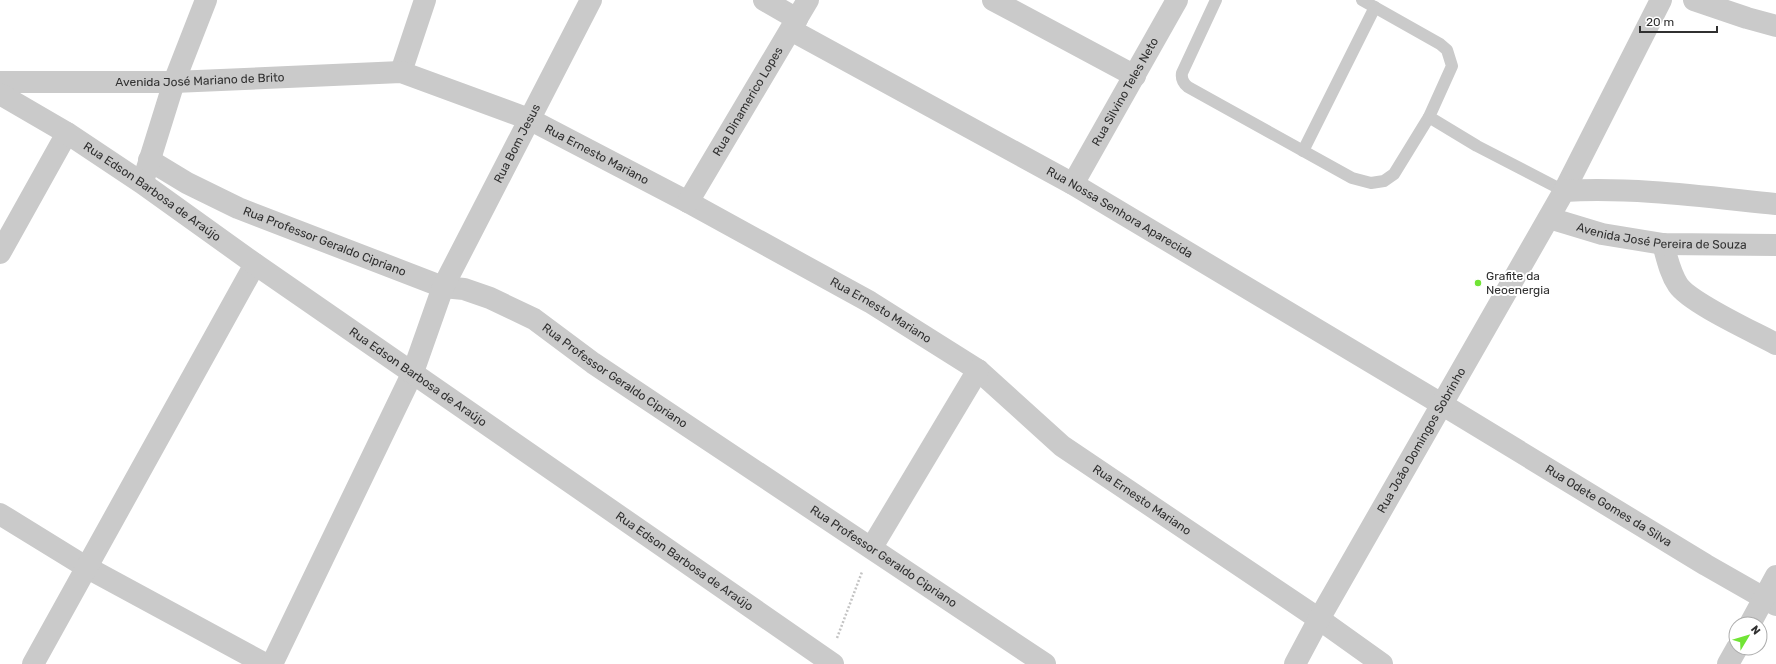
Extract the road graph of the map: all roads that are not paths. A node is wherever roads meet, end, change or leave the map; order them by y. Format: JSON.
{"nodes":[{"id":1,"x":206,"y":0,"type":"edge"},
{"id":2,"x":425,"y":0,"type":"edge"},
{"id":3,"x":591,"y":0,"type":"edge"},
{"id":4,"x":764,"y":0,"type":"edge"},
{"id":5,"x":808,"y":0,"type":"edge"},
{"id":6,"x":993,"y":0,"type":"edge"},
{"id":7,"x":1178,"y":0,"type":"edge"},
{"id":8,"x":1216,"y":0,"type":"edge"},
{"id":9,"x":1362,"y":0,"type":"edge"},
{"id":10,"x":1661,"y":0,"type":"edge"},
{"id":11,"x":1694,"y":0,"type":"edge"},
{"id":12,"x":1375,"y":7,"type":"junction"},
{"id":13,"x":794,"y":24,"type":"junction"},
{"id":14,"x":1776,"y":26,"type":"edge"},
{"id":15,"x":401,"y":72,"type":"junction"},
{"id":16,"x":1135,"y":76,"type":"junction"},
{"id":17,"x":0,"y":82,"type":"edge"},
{"id":18,"x":174,"y":82,"type":"junction"},
{"id":19,"x":0,"y":94,"type":"edge"},
{"id":20,"x":1429,"y":117,"type":"junction"},
{"id":21,"x":530,"y":119,"type":"junction"},
{"id":22,"x":67,"y":133,"type":"junction"},
{"id":23,"x":1303,"y":151,"type":"junction"},
{"id":24,"x":150,"y":160,"type":"junction"},
{"id":25,"x":142,"y":183,"type":"junction"},
{"id":26,"x":1073,"y":184,"type":"junction"},
{"id":27,"x":1564,"y":191,"type":"junction"},
{"id":28,"x":688,"y":202,"type":"junction"},
{"id":29,"x":1776,"y":204,"type":"edge"},
{"id":30,"x":1549,"y":218,"type":"junction"},
{"id":31,"x":1663,"y":244,"type":"junction"},
{"id":32,"x":1776,"y":246,"type":"edge"},
{"id":33,"x":0,"y":253,"type":"edge"},
{"id":34,"x":255,"y":264,"type":"junction"},
{"id":35,"x":443,"y":287,"type":"junction"},
{"id":36,"x":1776,"y":344,"type":"edge"},
{"id":37,"x":978,"y":370,"type":"junction"},
{"id":38,"x":412,"y":372,"type":"junction"},
{"id":39,"x":1443,"y":405,"type":"junction"},
{"id":40,"x":0,"y":514,"type":"edge"},
{"id":41,"x":872,"y":548,"type":"junction"},
{"id":42,"x":86,"y":567,"type":"junction"},
{"id":43,"x":1776,"y":576,"type":"edge"},
{"id":44,"x":1770,"y":601,"type":"edge"},
{"id":45,"x":1757,"y":616,"type":"edge"},
{"id":46,"x":1319,"y":618,"type":"junction"},
{"id":47,"x":831,"y":662,"type":"edge"},
{"id":48,"x":33,"y":664,"type":"edge"},
{"id":49,"x":265,"y":664,"type":"edge"},
{"id":50,"x":272,"y":664,"type":"edge"},
{"id":51,"x":1045,"y":664,"type":"edge"},
{"id":52,"x":1295,"y":664,"type":"edge"},
{"id":53,"x":1382,"y":664,"type":"edge"}],
"edges":[{"from":1,"to":18,"type":"street"},
{"from":2,"to":15,"type":"street"},
{"from":3,"to":21,"type":"street","name":"Rua Bom Jesus"},
{"from":4,"to":13,"type":"street","name":"Rua Nossa Senhora Aparecida"},
{"from":5,"to":13,"type":"street","name":"Rua Dinamerico Lopes"},
{"from":6,"to":16,"type":"street"},
{"from":7,"to":16,"type":"street","name":"Rua Silvino Teles Neto"},
{"from":8,"to":23,"type":"lane"},
{"from":9,"to":12,"type":"lane"},
{"from":10,"to":27,"type":"street"},
{"from":11,"to":14,"type":"street"},
{"from":12,"to":20,"type":"lane"},
{"from":12,"to":23,"type":"lane"},
{"from":13,"to":26,"type":"street","name":"Rua Nossa Senhora Aparecida"},
{"from":13,"to":28,"type":"street","name":"Rua Dinamerico Lopes"},
{"from":15,"to":18,"type":"street","name":"Avenida José Mariano de Brito"},
{"from":15,"to":21,"type":"street","name":"Rua Ernesto Mariano"},
{"from":16,"to":26,"type":"street","name":"Rua Silvino Teles Neto"},
{"from":17,"to":18,"type":"street","name":"Avenida José Mariano de Brito"},
{"from":18,"to":24,"type":"street"},
{"from":19,"to":22,"type":"street","name":"Rua Edson Barbosa de Araújo"},
{"from":20,"to":23,"type":"lane"},
{"from":20,"to":27,"type":"lane"},
{"from":21,"to":28,"type":"street","name":"Rua Ernesto Mariano"},
{"from":21,"to":35,"type":"street","name":"Rua Bom Jesus"},
{"from":22,"to":25,"type":"street","name":"Rua Edson Barbosa de Araújo"},
{"from":22,"to":33,"type":"street"},
{"from":24,"to":25,"type":"street"},
{"from":24,"to":35,"type":"street","name":"Rua Professor Geraldo Cipriano"},
{"from":25,"to":34,"type":"street","name":"Rua Edson Barbosa de Araújo"},
{"from":26,"to":39,"type":"street","name":"Rua Nossa Senhora Aparecida"},
{"from":27,"to":29,"type":"street"},
{"from":27,"to":30,"type":"street","name":"Rua João Domingos Sobrinho"},
{"from":28,"to":37,"type":"street","name":"Rua Ernesto Mariano"},
{"from":30,"to":31,"type":"street","name":"Avenida José Pereira de Souza"},
{"from":30,"to":39,"type":"street","name":"Rua João Domingos Sobrinho"},
{"from":31,"to":32,"type":"street","name":"Avenida José Pereira de Souza"},
{"from":31,"to":36,"type":"street"},
{"from":34,"to":38,"type":"street","name":"Rua Edson Barbosa de Araújo"},
{"from":34,"to":42,"type":"street"},
{"from":35,"to":38,"type":"street","name":"Rua Bom Jesus"},
{"from":35,"to":41,"type":"street","name":"Rua Professor Geraldo Cipriano"},
{"from":37,"to":41,"type":"street"},
{"from":37,"to":46,"type":"street","name":"Rua Ernesto Mariano"},
{"from":38,"to":47,"type":"street","name":"Rua Edson Barbosa de Araújo"},
{"from":38,"to":50,"type":"street","name":"Rua Bom Jesus"},
{"from":39,"to":44,"type":"street","name":"Rua Odete Gomes da Silva"},
{"from":39,"to":46,"type":"street","name":"Rua João Domingos Sobrinho"},
{"from":40,"to":42,"type":"street"},
{"from":41,"to":51,"type":"street","name":"Rua Professor Geraldo Cipriano"},
{"from":42,"to":48,"type":"street"},
{"from":42,"to":49,"type":"street"},
{"from":43,"to":44,"type":"street"},
{"from":44,"to":45,"type":"street"},
{"from":46,"to":52,"type":"street","name":"Rua João Domingos Sobrinho"},
{"from":46,"to":53,"type":"street","name":"Rua Ernesto Mariano"}]}
